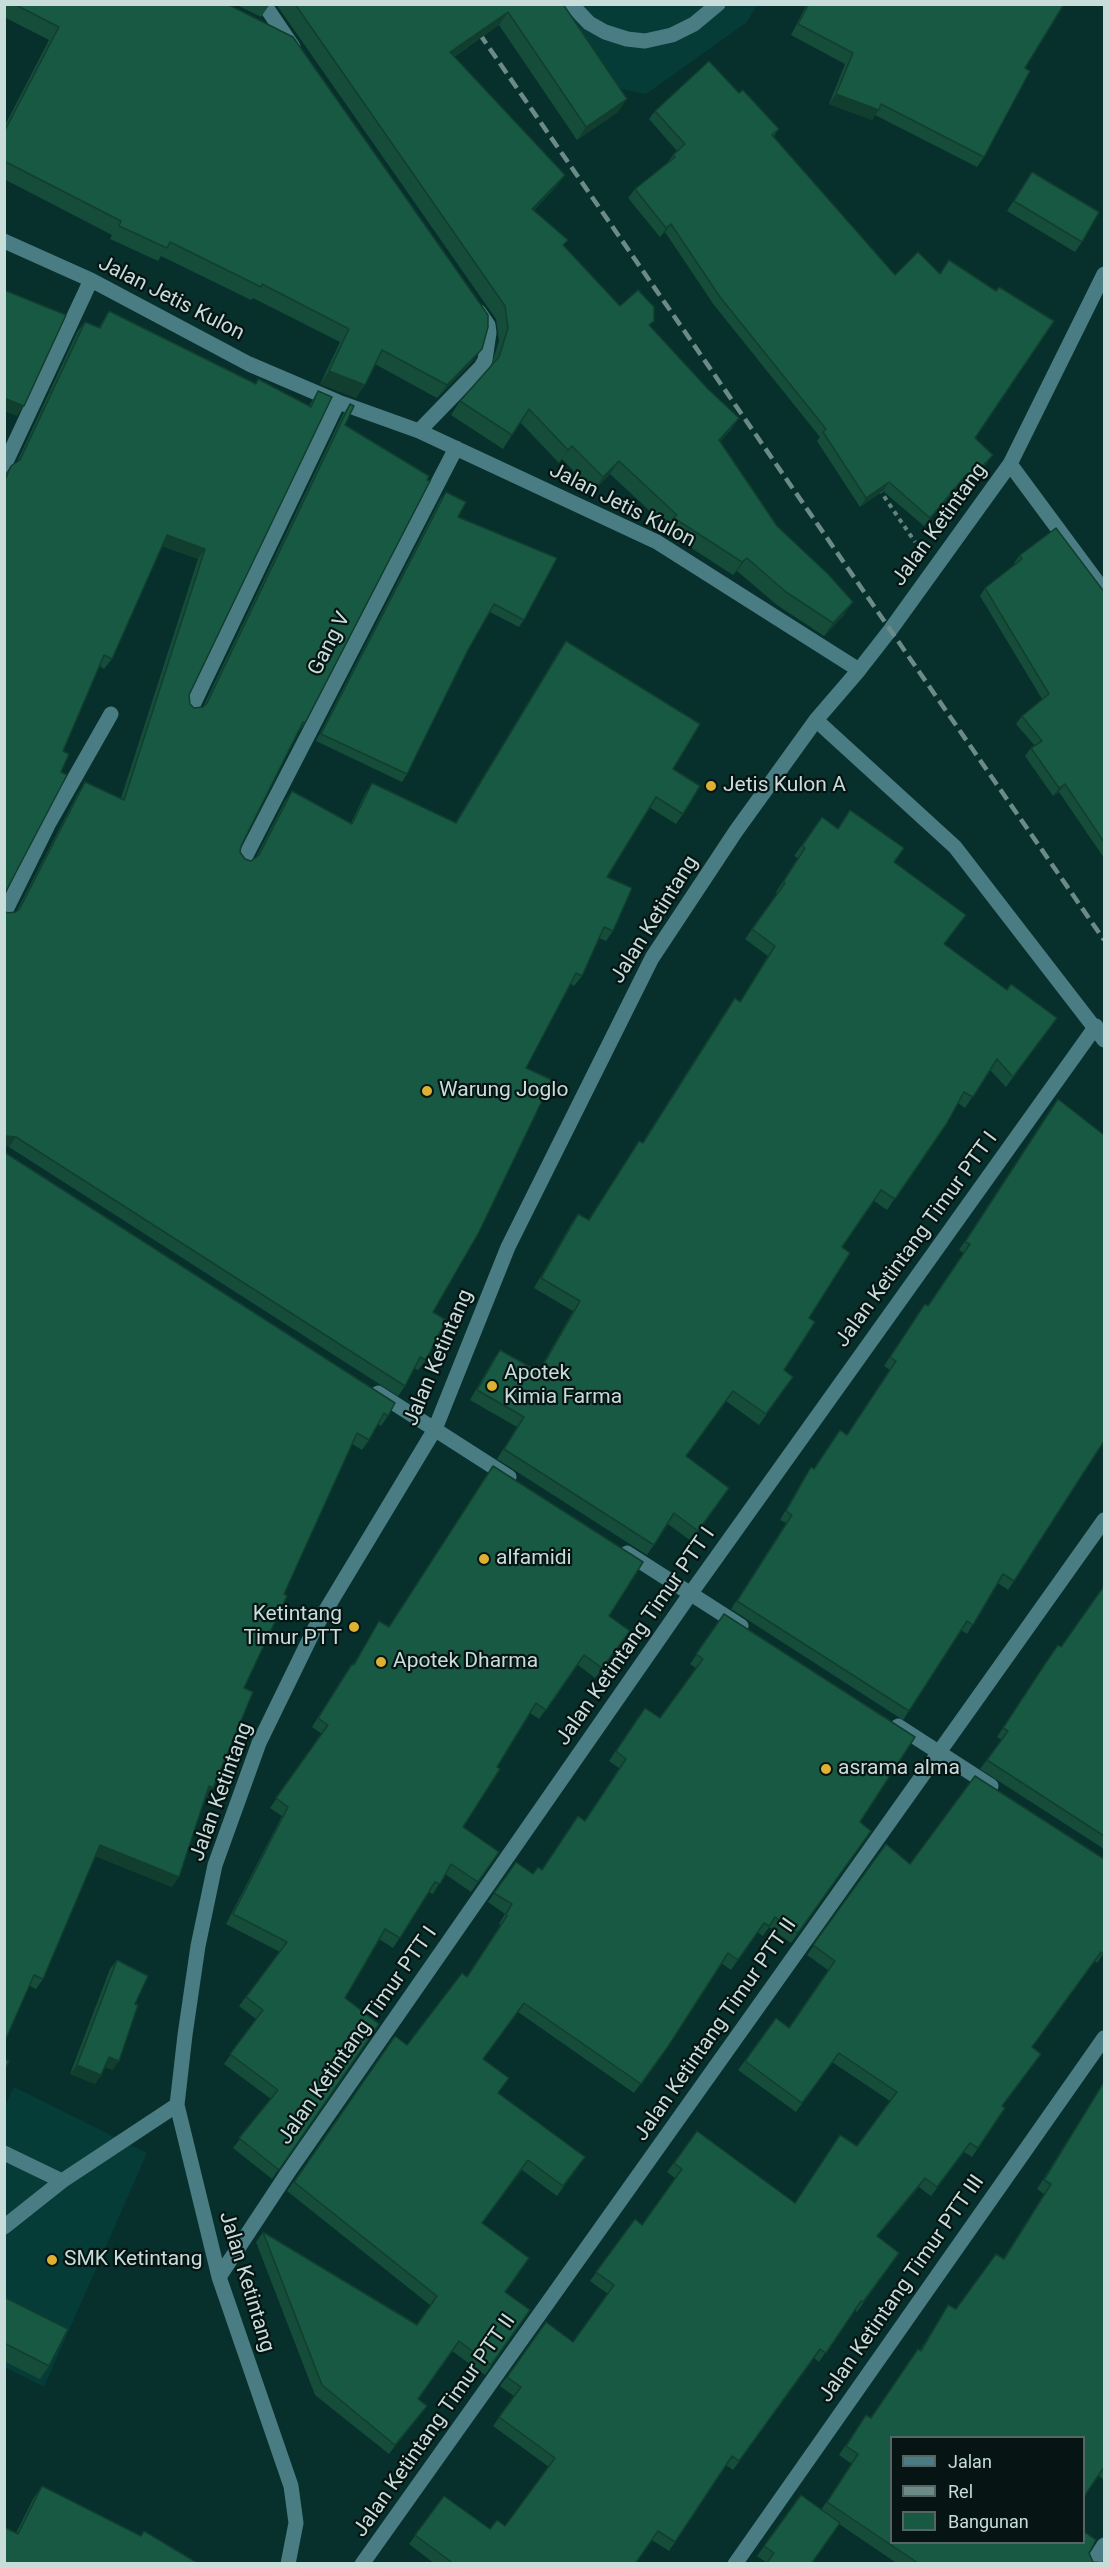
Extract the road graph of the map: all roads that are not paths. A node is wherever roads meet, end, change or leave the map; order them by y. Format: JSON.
{"nodes":[{"id":1,"x":264,"y":4,"type":"edge"},
{"id":2,"x":571,"y":4,"type":"edge"},
{"id":3,"x":718,"y":4,"type":"edge"},
{"id":4,"x":260,"y":27,"type":"edge"},
{"id":5,"x":288,"y":41,"type":"junction"},
{"id":6,"x":302,"y":60,"type":"edge"},
{"id":7,"x":4,"y":241,"type":"edge"},
{"id":8,"x":1104,"y":274,"type":"edge"},
{"id":9,"x":91,"y":280,"type":"junction"},
{"id":10,"x":467,"y":296,"type":"edge"},
{"id":11,"x":338,"y":402,"type":"junction"},
{"id":12,"x":419,"y":431,"type":"junction"},
{"id":13,"x":456,"y":448,"type":"junction"},
{"id":14,"x":1010,"y":464,"type":"junction"},
{"id":15,"x":4,"y":466,"type":"edge"},
{"id":16,"x":1104,"y":591,"type":"edge"},
{"id":17,"x":859,"y":670,"type":"junction"},
{"id":18,"x":191,"y":709,"type":"edge"},
{"id":19,"x":111,"y":714,"type":"dead end"},
{"id":20,"x":816,"y":720,"type":"junction"},
{"id":21,"x":243,"y":861,"type":"edge"},
{"id":22,"x":4,"y":914,"type":"edge"},
{"id":23,"x":1096,"y":1026,"type":"junction"},
{"id":24,"x":1104,"y":1040,"type":"edge"},
{"id":25,"x":365,"y":1385,"type":"edge"},
{"id":26,"x":435,"y":1430,"type":"junction"},
{"id":27,"x":518,"y":1483,"type":"edge"},
{"id":28,"x":1104,"y":1520,"type":"edge"},
{"id":29,"x":618,"y":1547,"type":"edge"},
{"id":30,"x":691,"y":1593,"type":"junction"},
{"id":31,"x":751,"y":1632,"type":"edge"},
{"id":32,"x":890,"y":1721,"type":"edge"},
{"id":33,"x":939,"y":1753,"type":"junction"},
{"id":34,"x":1007,"y":1797,"type":"edge"},
{"id":35,"x":1104,"y":2038,"type":"edge"},
{"id":36,"x":177,"y":2105,"type":"junction"},
{"id":37,"x":4,"y":2153,"type":"edge"},
{"id":38,"x":62,"y":2181,"type":"junction"},
{"id":39,"x":4,"y":2227,"type":"edge"},
{"id":40,"x":219,"y":2277,"type":"junction"},
{"id":41,"x":1104,"y":2545,"type":"edge"},
{"id":42,"x":289,"y":2563,"type":"edge"},
{"id":43,"x":362,"y":2564,"type":"edge"},
{"id":44,"x":735,"y":2564,"type":"edge"},
{"id":45,"x":1092,"y":2564,"type":"edge"}],
"edges":[{"from":1,"to":5,"type":"street"},
{"from":2,"to":3,"type":"street"},
{"from":4,"to":5,"type":"street"},
{"from":5,"to":6,"type":"street"},
{"from":7,"to":9,"type":"street","name":"Jalan Jetis Kulon"},
{"from":8,"to":14,"type":"street","name":"Jalan Ketintang"},
{"from":9,"to":11,"type":"street","name":"Jalan Jetis Kulon"},
{"from":9,"to":15,"type":"street"},
{"from":10,"to":12,"type":"street"},
{"from":11,"to":12,"type":"street","name":"Jalan Jetis Kulon"},
{"from":11,"to":18,"type":"street"},
{"from":12,"to":13,"type":"street","name":"Jalan Jetis Kulon"},
{"from":13,"to":17,"type":"street","name":"Jalan Jetis Kulon"},
{"from":13,"to":21,"type":"street","name":"Gang V"},
{"from":14,"to":16,"type":"street"},
{"from":14,"to":17,"type":"street","name":"Jalan Ketintang"},
{"from":17,"to":20,"type":"street","name":"Jalan Ketintang"},
{"from":19,"to":22,"type":"street"},
{"from":20,"to":23,"type":"street"},
{"from":20,"to":26,"type":"street","name":"Jalan Ketintang"},
{"from":23,"to":24,"type":"street"},
{"from":23,"to":30,"type":"street","name":"Jalan Ketintang Timur PTT I"},
{"from":25,"to":26,"type":"street"},
{"from":26,"to":27,"type":"street"},
{"from":26,"to":36,"type":"street","name":"Jalan Ketintang"},
{"from":28,"to":33,"type":"street","name":"Jalan Ketintang Timur PTT II"},
{"from":29,"to":30,"type":"street"},
{"from":30,"to":31,"type":"street"},
{"from":30,"to":40,"type":"street","name":"Jalan Ketintang Timur PTT I"},
{"from":32,"to":33,"type":"street"},
{"from":33,"to":34,"type":"street"},
{"from":33,"to":43,"type":"street","name":"Jalan Ketintang Timur PTT II"},
{"from":35,"to":44,"type":"street","name":"Jalan Ketintang Timur PTT III"},
{"from":36,"to":38,"type":"street"},
{"from":36,"to":40,"type":"street","name":"Jalan Ketintang"},
{"from":37,"to":38,"type":"street"},
{"from":38,"to":39,"type":"street"},
{"from":40,"to":42,"type":"street","name":"Jalan Ketintang"},
{"from":41,"to":45,"type":"street"}]}
